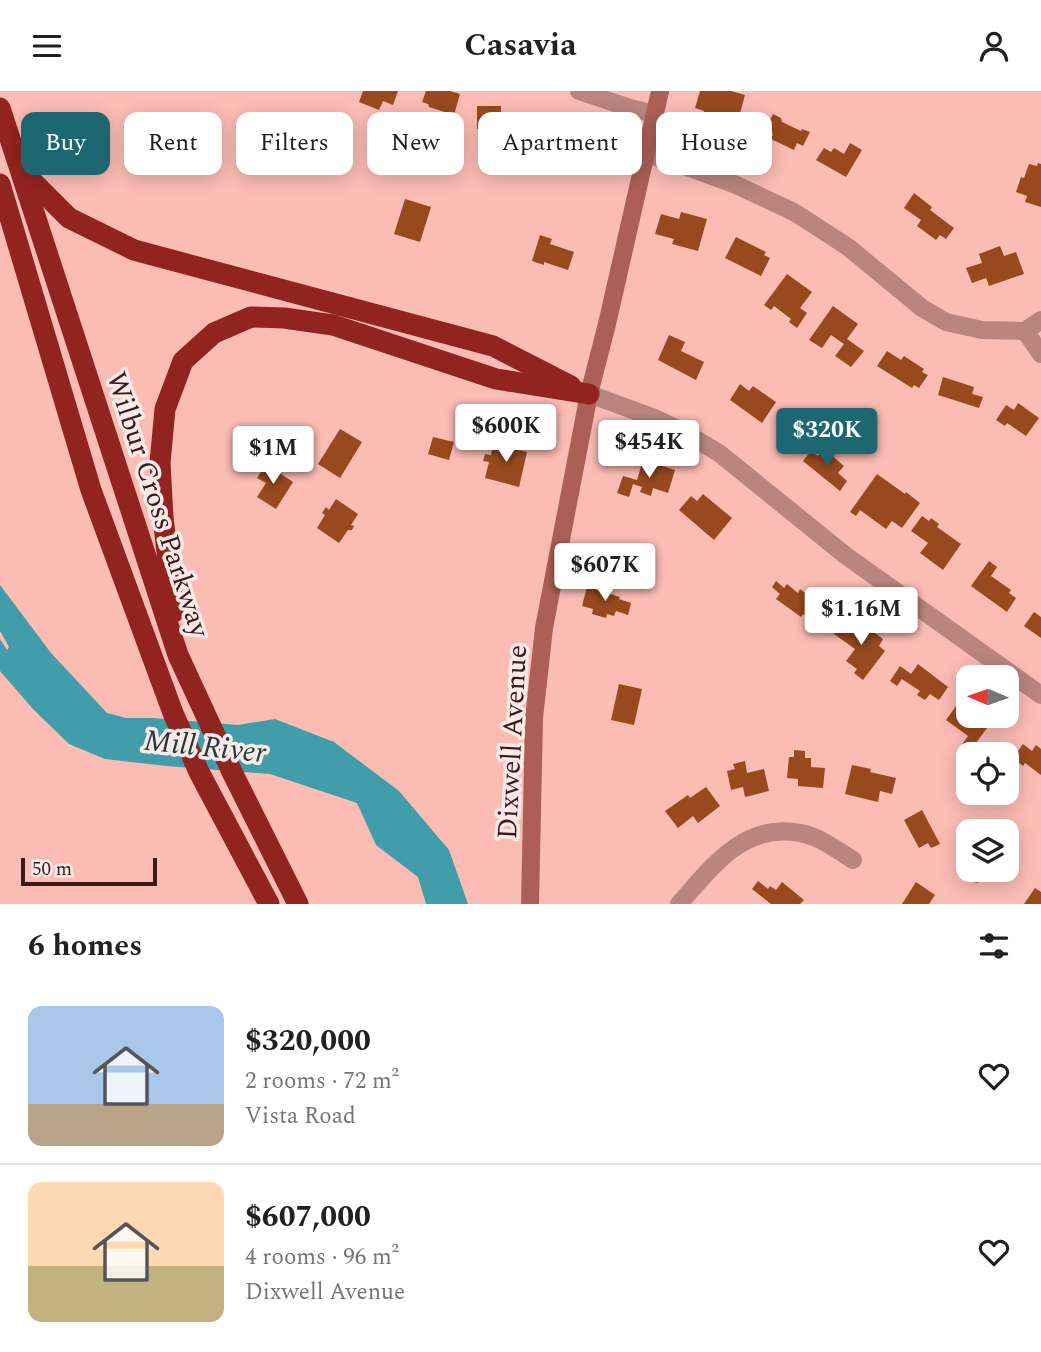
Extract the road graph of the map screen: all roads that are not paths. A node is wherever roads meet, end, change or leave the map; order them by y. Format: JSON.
{"nodes":[{"id":1,"x":579,"y":91,"type":"edge"},
{"id":2,"x":660,"y":91,"type":"edge"},
{"id":3,"x":0,"y":109,"type":"edge"},
{"id":4,"x":655,"y":114,"type":"junction"},
{"id":5,"x":646,"y":155,"type":"junction"},
{"id":6,"x":19,"y":167,"type":"junction"},
{"id":7,"x":0,"y":184,"type":"edge"},
{"id":8,"x":1041,"y":320,"type":"edge"},
{"id":9,"x":1025,"y":331,"type":"junction"},
{"id":10,"x":1041,"y":354,"type":"edge"},
{"id":11,"x":589,"y":394,"type":"junction"},
{"id":12,"x":178,"y":655,"type":"junction"},
{"id":13,"x":1041,"y":695,"type":"edge"},
{"id":14,"x":853,"y":860,"type":"dead end"},
{"id":15,"x":269,"y":904,"type":"edge"},
{"id":16,"x":298,"y":904,"type":"edge"},
{"id":17,"x":530,"y":904,"type":"edge"},
{"id":18,"x":679,"y":904,"type":"edge"}],
"edges":[{"from":1,"to":4,"type":"street"},
{"from":2,"to":4,"type":"main road","name":"Dixwell Avenue"},
{"from":3,"to":6,"type":"highway","name":"Wilbur Cross Parkway"},
{"from":4,"to":5,"type":"main road","name":"Dixwell Avenue"},
{"from":5,"to":9,"type":"street"},
{"from":5,"to":11,"type":"main road","name":"Dixwell Avenue"},
{"from":6,"to":11,"type":"highway"},
{"from":6,"to":12,"type":"highway","name":"Wilbur Cross Parkway"},
{"from":7,"to":15,"type":"highway","name":"Wilbur Cross Parkway"},
{"from":8,"to":9,"type":"street"},
{"from":9,"to":10,"type":"street"},
{"from":11,"to":12,"type":"highway"},
{"from":11,"to":13,"type":"street"},
{"from":11,"to":17,"type":"main road","name":"Dixwell Avenue"},
{"from":12,"to":16,"type":"highway","name":"Wilbur Cross Parkway"},
{"from":14,"to":18,"type":"street"}]}
